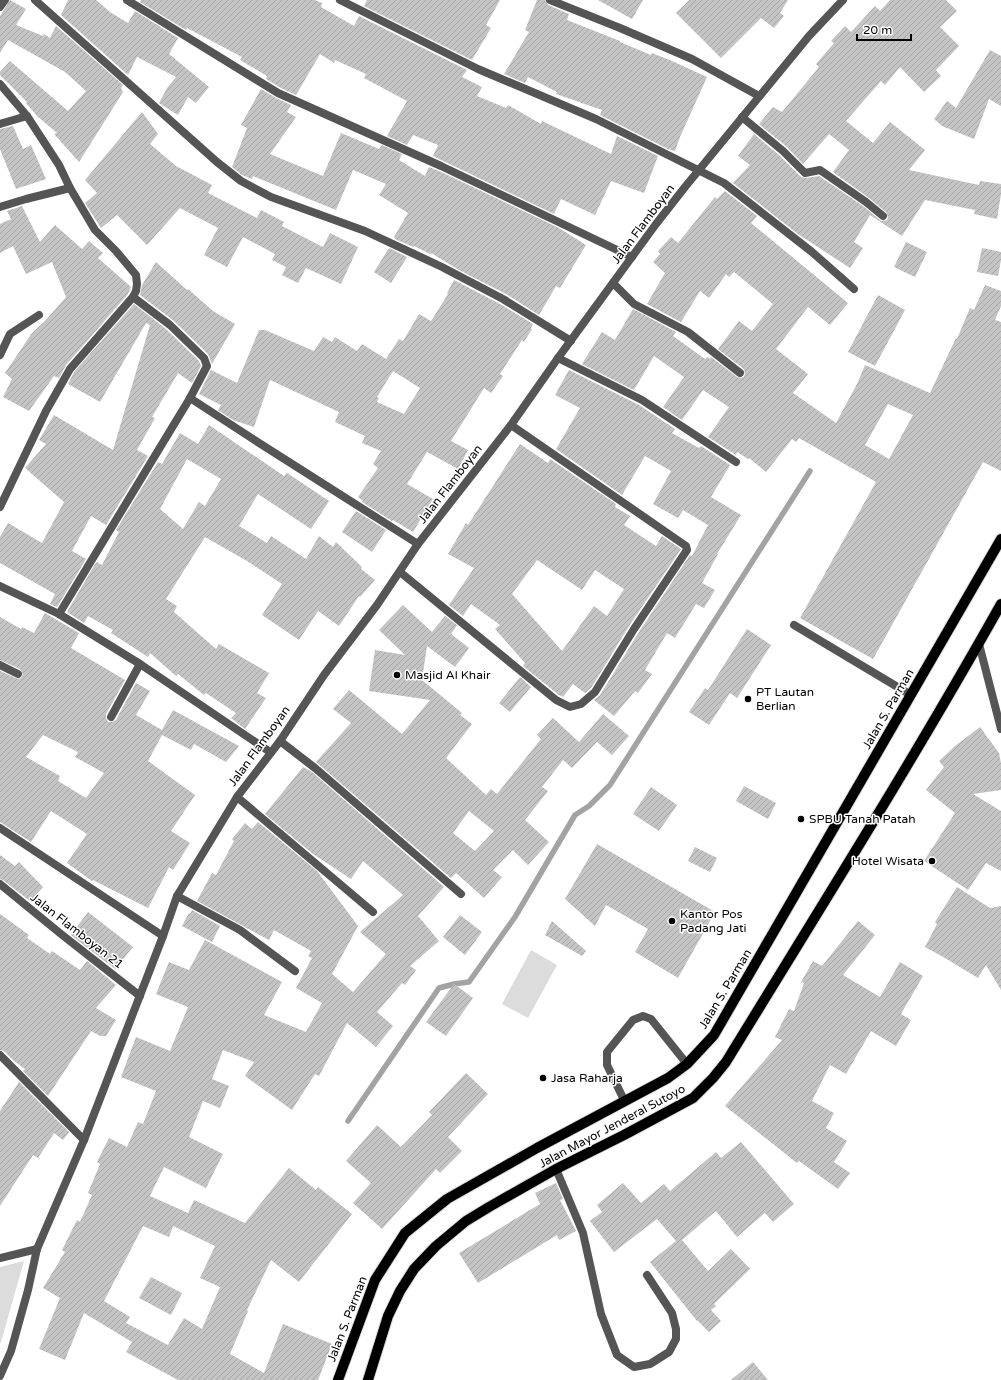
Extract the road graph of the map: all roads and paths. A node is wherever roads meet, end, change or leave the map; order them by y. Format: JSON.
{"nodes":[{"id":1,"x":4,"y":0,"type":"edge"},
{"id":2,"x":36,"y":0,"type":"edge"},
{"id":3,"x":127,"y":0,"type":"edge"},
{"id":4,"x":340,"y":0,"type":"edge"},
{"id":5,"x":550,"y":0,"type":"edge"},
{"id":6,"x":843,"y":0,"type":"edge"},
{"id":7,"x":0,"y":7,"type":"edge"},
{"id":8,"x":0,"y":84,"type":"edge"},
{"id":9,"x":759,"y":96,"type":"junction"},
{"id":10,"x":27,"y":116,"type":"junction"},
{"id":11,"x":742,"y":117,"type":"junction"},
{"id":12,"x":0,"y":124,"type":"edge"},
{"id":13,"x":699,"y":170,"type":"junction"},
{"id":14,"x":70,"y":188,"type":"junction"},
{"id":15,"x":0,"y":207,"type":"edge"},
{"id":16,"x":883,"y":216,"type":"dead end"},
{"id":17,"x":632,"y":257,"type":"junction"},
{"id":18,"x":613,"y":283,"type":"junction"},
{"id":19,"x":854,"y":289,"type":"dead end"},
{"id":20,"x":133,"y":297,"type":"junction"},
{"id":21,"x":39,"y":315,"type":"dead end"},
{"id":22,"x":571,"y":341,"type":"junction"},
{"id":23,"x":0,"y":355,"type":"edge"},
{"id":24,"x":558,"y":358,"type":"junction"},
{"id":25,"x":740,"y":373,"type":"dead end"},
{"id":26,"x":190,"y":398,"type":"junction"},
{"id":27,"x":511,"y":426,"type":"junction"},
{"id":28,"x":736,"y":462,"type":"dead end"},
{"id":29,"x":0,"y":507,"type":"edge"},
{"id":30,"x":1001,"y":539,"type":"edge"},
{"id":31,"x":418,"y":544,"type":"junction"},
{"id":32,"x":400,"y":572,"type":"junction"},
{"id":33,"x":0,"y":586,"type":"edge"},
{"id":34,"x":1001,"y":604,"type":"edge"},
{"id":35,"x":59,"y":614,"type":"junction"},
{"id":36,"x":794,"y":624,"type":"dead end"},
{"id":37,"x":979,"y":644,"type":"junction"},
{"id":38,"x":140,"y":664,"type":"junction"},
{"id":39,"x":0,"y":665,"type":"edge"},
{"id":40,"x":18,"y":674,"type":"dead end"},
{"id":41,"x":911,"y":695,"type":"junction"},
{"id":42,"x":111,"y":717,"type":"dead end"},
{"id":43,"x":1001,"y":729,"type":"edge"},
{"id":44,"x":280,"y":741,"type":"junction"},
{"id":45,"x":270,"y":752,"type":"junction"},
{"id":46,"x":237,"y":797,"type":"junction"},
{"id":47,"x":0,"y":828,"type":"edge"},
{"id":48,"x":0,"y":884,"type":"edge"},
{"id":49,"x":460,"y":894,"type":"dead end"},
{"id":50,"x":176,"y":896,"type":"junction"},
{"id":51,"x":373,"y":912,"type":"dead end"},
{"id":52,"x":163,"y":936,"type":"junction"},
{"id":53,"x":295,"y":971,"type":"dead end"},
{"id":54,"x":140,"y":996,"type":"junction"},
{"id":55,"x":0,"y":1055,"type":"edge"},
{"id":56,"x":687,"y":1064,"type":"junction"},
{"id":57,"x":625,"y":1102,"type":"junction"},
{"id":58,"x":84,"y":1140,"type":"junction"},
{"id":59,"x":556,"y":1169,"type":"junction"},
{"id":60,"x":37,"y":1249,"type":"junction"},
{"id":61,"x":0,"y":1258,"type":"edge"},
{"id":62,"x":647,"y":1275,"type":"dead end"},
{"id":63,"x":0,"y":1376,"type":"edge"},
{"id":64,"x":338,"y":1380,"type":"edge"},
{"id":65,"x":368,"y":1380,"type":"edge"}],
"edges":[{"from":1,"to":7,"type":"street"},
{"from":2,"to":22,"type":"street"},
{"from":3,"to":17,"type":"street"},
{"from":4,"to":13,"type":"street"},
{"from":5,"to":9,"type":"street"},
{"from":6,"to":9,"type":"street","name":"Jalan Flamboyan"},
{"from":8,"to":10,"type":"street"},
{"from":9,"to":11,"type":"street","name":"Jalan Flamboyan"},
{"from":10,"to":12,"type":"street"},
{"from":10,"to":14,"type":"street"},
{"from":11,"to":13,"type":"street","name":"Jalan Flamboyan"},
{"from":11,"to":16,"type":"street"},
{"from":13,"to":17,"type":"street","name":"Jalan Flamboyan"},
{"from":13,"to":19,"type":"street"},
{"from":14,"to":15,"type":"street"},
{"from":14,"to":20,"type":"street"},
{"from":17,"to":18,"type":"street","name":"Jalan Flamboyan"},
{"from":18,"to":22,"type":"street","name":"Jalan Flamboyan"},
{"from":18,"to":25,"type":"street"},
{"from":20,"to":26,"type":"street"},
{"from":20,"to":29,"type":"street"},
{"from":21,"to":23,"type":"street"},
{"from":22,"to":24,"type":"street","name":"Jalan Flamboyan"},
{"from":24,"to":27,"type":"street","name":"Jalan Flamboyan"},
{"from":24,"to":28,"type":"street"},
{"from":26,"to":31,"type":"street"},
{"from":26,"to":35,"type":"street"},
{"from":27,"to":31,"type":"street","name":"Jalan Flamboyan"},
{"from":27,"to":32,"type":"street"},
{"from":30,"to":41,"type":"main road","name":"Jalan S. Parman"},
{"from":31,"to":32,"type":"street","name":"Jalan Flamboyan"},
{"from":32,"to":44,"type":"street","name":"Jalan Flamboyan"},
{"from":33,"to":35,"type":"street"},
{"from":34,"to":37,"type":"main road"},
{"from":35,"to":38,"type":"street"},
{"from":36,"to":41,"type":"street"},
{"from":37,"to":43,"type":"street"},
{"from":37,"to":59,"type":"main road","name":"Jalan Mayor Jenderal Sutoyo"},
{"from":38,"to":42,"type":"street"},
{"from":38,"to":45,"type":"street"},
{"from":39,"to":40,"type":"street"},
{"from":41,"to":56,"type":"main road","name":"Jalan S. Parman"},
{"from":44,"to":45,"type":"street","name":"Jalan Flamboyan"},
{"from":44,"to":49,"type":"street"},
{"from":45,"to":46,"type":"street","name":"Jalan Flamboyan"},
{"from":46,"to":50,"type":"street","name":"Jalan Flamboyan"},
{"from":46,"to":51,"type":"street"},
{"from":47,"to":52,"type":"street"},
{"from":48,"to":54,"type":"street","name":"Jalan Flamboyan 21"},
{"from":50,"to":52,"type":"street","name":"Jalan Flamboyan"},
{"from":50,"to":53,"type":"street"},
{"from":52,"to":54,"type":"street","name":"Jalan Flamboyan"},
{"from":54,"to":58,"type":"street","name":"Jalan Flamboyan"},
{"from":55,"to":58,"type":"street"},
{"from":56,"to":57,"type":"main road","name":"Jalan S. Parman"},
{"from":56,"to":57,"type":"street"},
{"from":57,"to":64,"type":"main road","name":"Jalan S. Parman"},
{"from":58,"to":60,"type":"street","name":"Jalan Flamboyan"},
{"from":59,"to":62,"type":"street"},
{"from":59,"to":65,"type":"main road","name":"Jalan Mayor Jenderal Sutoyo"},
{"from":60,"to":61,"type":"street"},
{"from":60,"to":63,"type":"street","name":"Jalan Flamboyan"}]}
